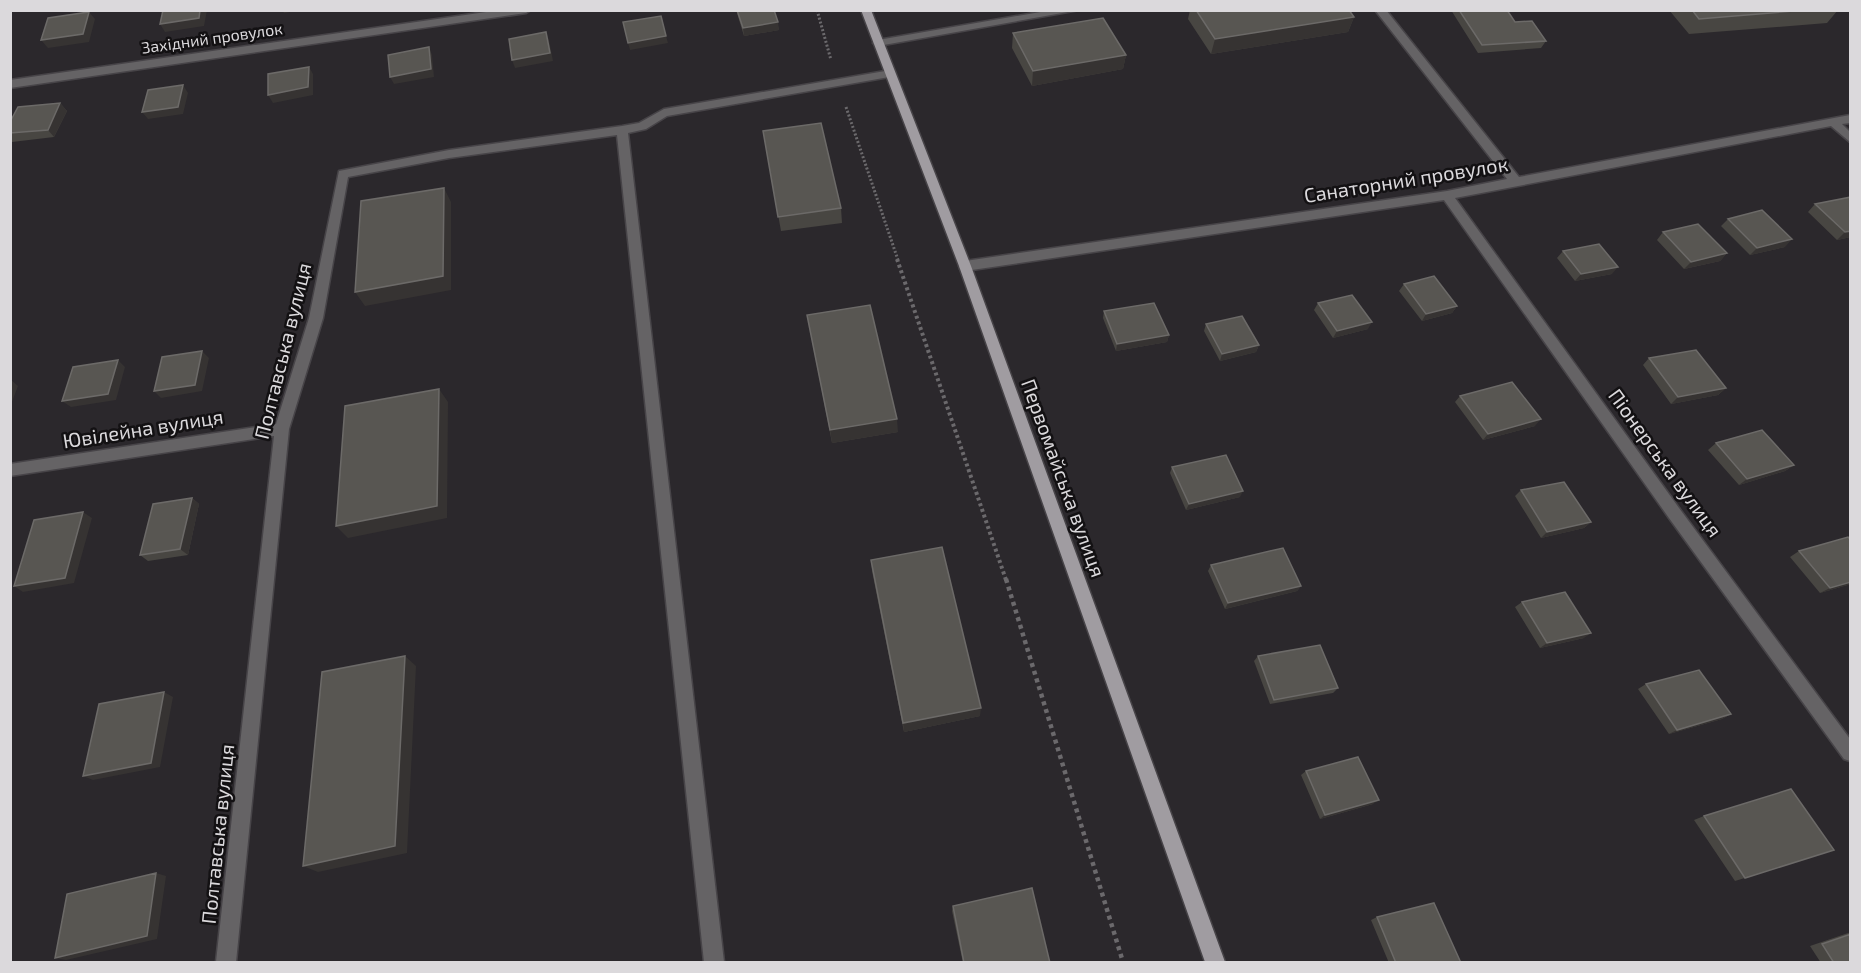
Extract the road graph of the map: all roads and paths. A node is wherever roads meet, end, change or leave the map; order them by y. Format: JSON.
{"nodes":[{"id":1,"x":526,"y":10,"type":"edge"},
{"id":2,"x":817,"y":10,"type":"edge"},
{"id":3,"x":866,"y":10,"type":"edge"},
{"id":4,"x":1074,"y":10,"type":"edge"},
{"id":5,"x":1380,"y":10,"type":"edge"},
{"id":6,"x":878,"y":43,"type":"junction"},
{"id":7,"x":891,"y":74,"type":"junction"},
{"id":8,"x":838,"y":83,"type":"junction"},
{"id":9,"x":10,"y":84,"type":"edge"},
{"id":10,"x":1851,"y":118,"type":"edge"},
{"id":11,"x":1833,"y":122,"type":"junction"},
{"id":12,"x":622,"y":130,"type":"junction"},
{"id":13,"x":1851,"y":138,"type":"edge"},
{"id":14,"x":1516,"y":182,"type":"junction"},
{"id":15,"x":1447,"y":195,"type":"junction"},
{"id":16,"x":965,"y":266,"type":"junction"},
{"id":17,"x":282,"y":429,"type":"junction"},
{"id":18,"x":10,"y":470,"type":"edge"},
{"id":19,"x":1851,"y":753,"type":"edge"},
{"id":20,"x":226,"y":963,"type":"edge"},
{"id":21,"x":714,"y":963,"type":"edge"},
{"id":22,"x":1123,"y":963,"type":"edge"},
{"id":23,"x":1215,"y":963,"type":"edge"}],
"edges":[{"from":1,"to":9,"type":"street","name":"Західний провулок"},
{"from":2,"to":8,"type":"path"},
{"from":3,"to":6,"type":"main road","name":"Первомайська вулиця"},
{"from":4,"to":6,"type":"street"},
{"from":5,"to":14,"type":"street"},
{"from":6,"to":7,"type":"main road","name":"Первомайська вулиця"},
{"from":7,"to":8,"type":"street"},
{"from":7,"to":16,"type":"main road","name":"Первомайська вулиця"},
{"from":8,"to":12,"type":"street"},
{"from":8,"to":22,"type":"path"},
{"from":10,"to":11,"type":"street","name":"Санаторний провулок"},
{"from":11,"to":13,"type":"street"},
{"from":11,"to":14,"type":"street","name":"Санаторний провулок"},
{"from":12,"to":17,"type":"street","name":"Полтавська вулиця"},
{"from":12,"to":21,"type":"street"},
{"from":14,"to":15,"type":"street","name":"Санаторний провулок"},
{"from":15,"to":16,"type":"street","name":"Санаторний провулок"},
{"from":15,"to":19,"type":"street","name":"Піонерська вулиця"},
{"from":16,"to":23,"type":"main road","name":"Первомайська вулиця"},
{"from":17,"to":18,"type":"street","name":"Ювілейна вулиця"},
{"from":17,"to":20,"type":"street","name":"Полтавська вулиця"}]}
